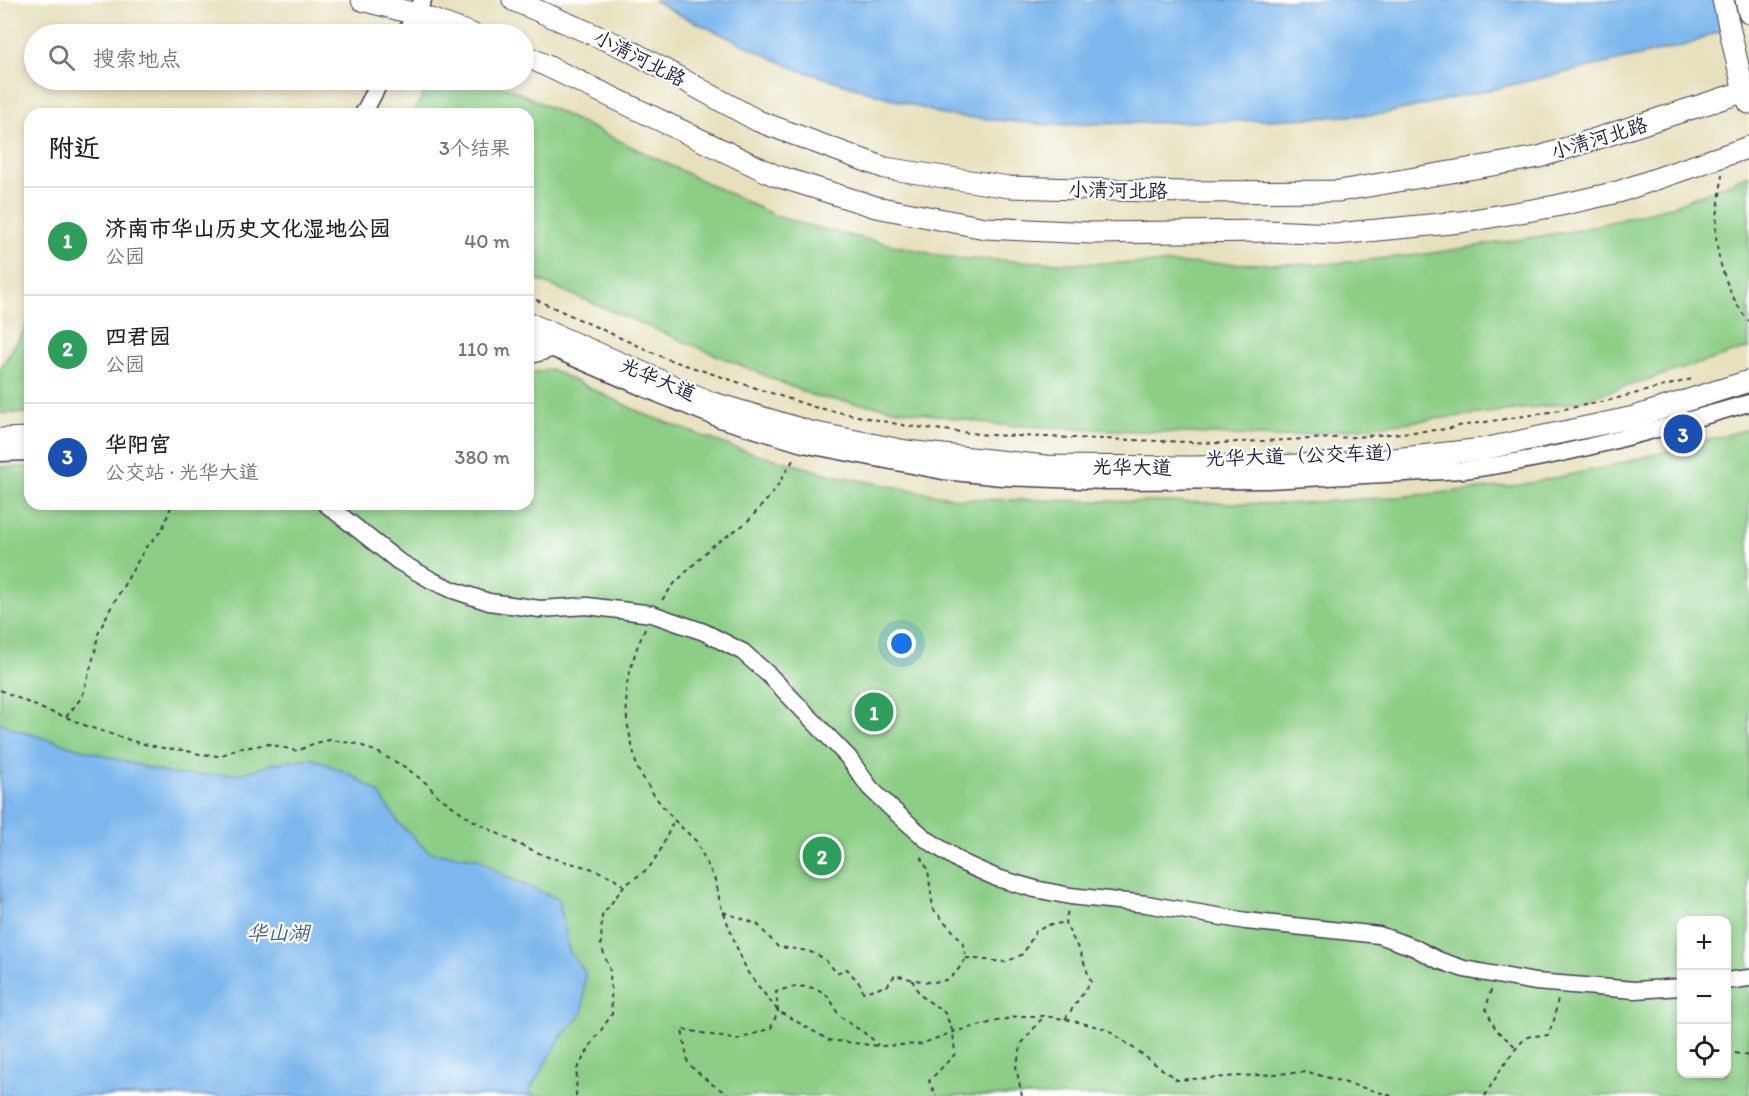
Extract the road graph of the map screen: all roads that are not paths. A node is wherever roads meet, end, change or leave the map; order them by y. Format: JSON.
{"nodes":[{"id":1,"x":362,"y":0,"type":"edge"},
{"id":2,"x":513,"y":0,"type":"edge"},
{"id":3,"x":1723,"y":0,"type":"edge"},
{"id":4,"x":1746,"y":0,"type":"edge"},
{"id":5,"x":419,"y":7,"type":"edge"},
{"id":6,"x":1749,"y":13,"type":"edge"},
{"id":7,"x":410,"y":24,"type":"edge"},
{"id":8,"x":452,"y":24,"type":"edge"},
{"id":9,"x":534,"y":60,"type":"edge"},
{"id":10,"x":376,"y":90,"type":"edge"},
{"id":11,"x":1747,"y":95,"type":"edge"},
{"id":12,"x":366,"y":108,"type":"edge"},
{"id":13,"x":1749,"y":147,"type":"edge"},
{"id":14,"x":536,"y":340,"type":"edge"},
{"id":15,"x":1749,"y":381,"type":"edge"},
{"id":16,"x":1749,"y":403,"type":"edge"},
{"id":17,"x":24,"y":438,"type":"edge"},
{"id":18,"x":0,"y":439,"type":"edge"},
{"id":19,"x":24,"y":452,"type":"edge"},
{"id":20,"x":0,"y":453,"type":"edge"},
{"id":21,"x":334,"y":510,"type":"edge"},
{"id":22,"x":1749,"y":978,"type":"edge"},
{"id":23,"x":1731,"y":980,"type":"edge"},
{"id":24,"x":1677,"y":987,"type":"edge"}],
"edges":[{"from":1,"to":5,"type":"main road"},
{"from":2,"to":11,"type":"main road","name":"小清河北路"},
{"from":3,"to":11,"type":"main road"},
{"from":4,"to":6,"type":"main road"},
{"from":5,"to":7,"type":"street"},
{"from":5,"to":8,"type":"main road"},
{"from":9,"to":13,"type":"main road"},
{"from":10,"to":12,"type":"street"},
{"from":14,"to":15,"type":"main road","name":"光华大道"},
{"from":14,"to":16,"type":"street","name":"光华大道（公交车道）"},
{"from":17,"to":18,"type":"main road"},
{"from":19,"to":20,"type":"street"},
{"from":21,"to":24,"type":"street"},
{"from":22,"to":23,"type":"street"}]}
